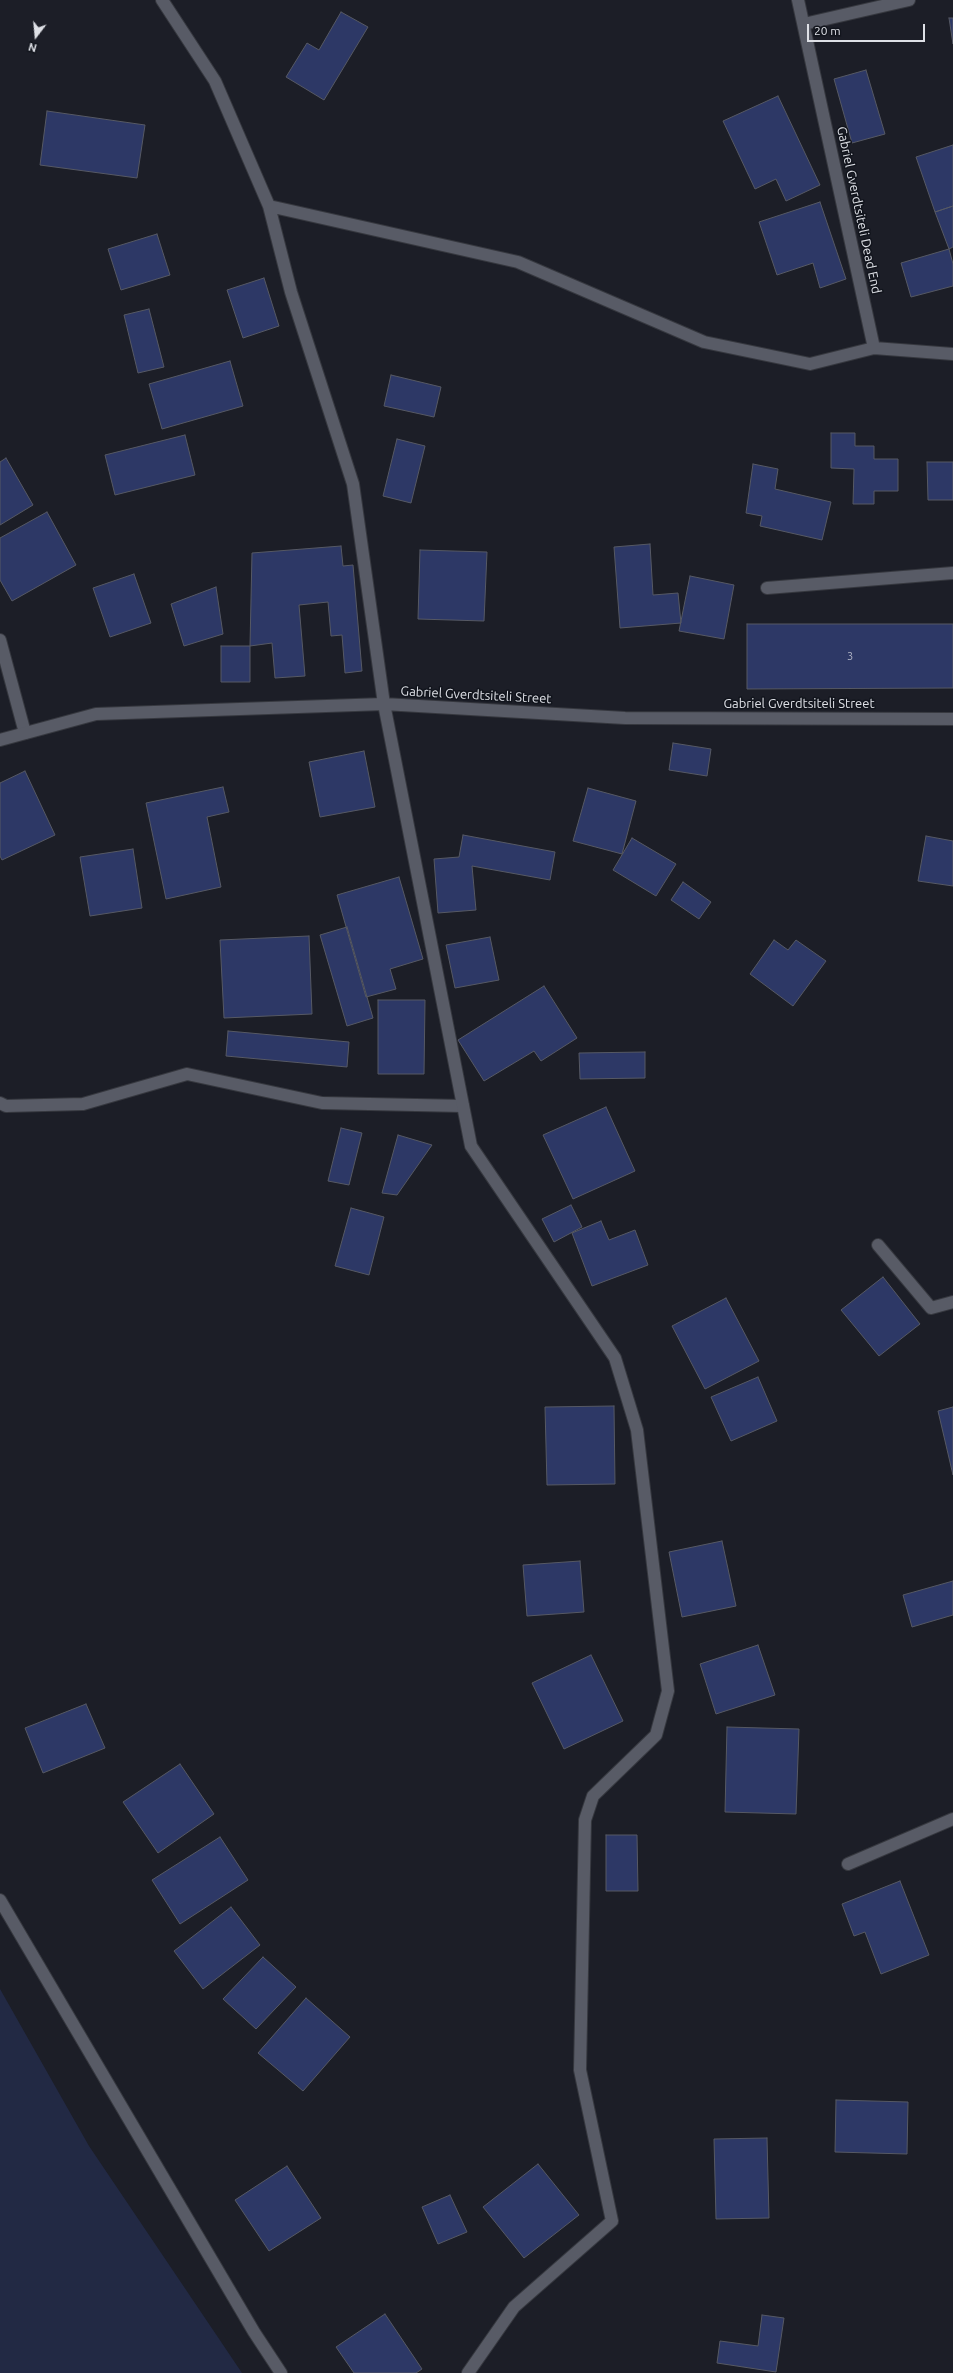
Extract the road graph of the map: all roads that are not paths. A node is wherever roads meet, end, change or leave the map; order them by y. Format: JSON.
{"nodes":[{"id":1,"x":162,"y":0,"type":"edge"},
{"id":2,"x":798,"y":0,"type":"edge"},
{"id":3,"x":909,"y":0,"type":"edge"},
{"id":4,"x":804,"y":24,"type":"junction"},
{"id":5,"x":269,"y":206,"type":"junction"},
{"id":6,"x":874,"y":348,"type":"junction"},
{"id":7,"x":953,"y":354,"type":"edge"},
{"id":8,"x":953,"y":572,"type":"edge"},
{"id":9,"x":767,"y":588,"type":"dead end"},
{"id":10,"x":0,"y":640,"type":"edge"},
{"id":11,"x":384,"y":704,"type":"junction"},
{"id":12,"x":953,"y":719,"type":"edge"},
{"id":13,"x":25,"y":733,"type":"junction"},
{"id":14,"x":0,"y":740,"type":"edge"},
{"id":15,"x":0,"y":1103,"type":"edge"},
{"id":16,"x":463,"y":1106,"type":"junction"},
{"id":17,"x":878,"y":1245,"type":"dead end"},
{"id":18,"x":953,"y":1302,"type":"edge"},
{"id":19,"x":953,"y":1819,"type":"edge"},
{"id":20,"x":848,"y":1864,"type":"dead end"},
{"id":21,"x":0,"y":1900,"type":"edge"},
{"id":22,"x":281,"y":2373,"type":"edge"},
{"id":23,"x":468,"y":2373,"type":"edge"}],
"edges":[{"from":1,"to":5,"type":"street"},
{"from":2,"to":4,"type":"street","name":"Gabriel Gverdtsiteli Dead End"},
{"from":3,"to":4,"type":"street"},
{"from":4,"to":6,"type":"street","name":"Gabriel Gverdtsiteli Dead End"},
{"from":5,"to":6,"type":"street"},
{"from":5,"to":11,"type":"street"},
{"from":6,"to":7,"type":"street"},
{"from":8,"to":9,"type":"street"},
{"from":10,"to":13,"type":"street"},
{"from":11,"to":12,"type":"street","name":"Gabriel Gverdtsiteli Street"},
{"from":11,"to":13,"type":"street","name":"Gabriel Gverdtsiteli Street"},
{"from":11,"to":16,"type":"street"},
{"from":13,"to":14,"type":"street","name":"Gabriel Gverdtsiteli Street"},
{"from":15,"to":16,"type":"street"},
{"from":16,"to":23,"type":"street"},
{"from":17,"to":18,"type":"street"},
{"from":19,"to":20,"type":"street"},
{"from":21,"to":22,"type":"street"}]}
